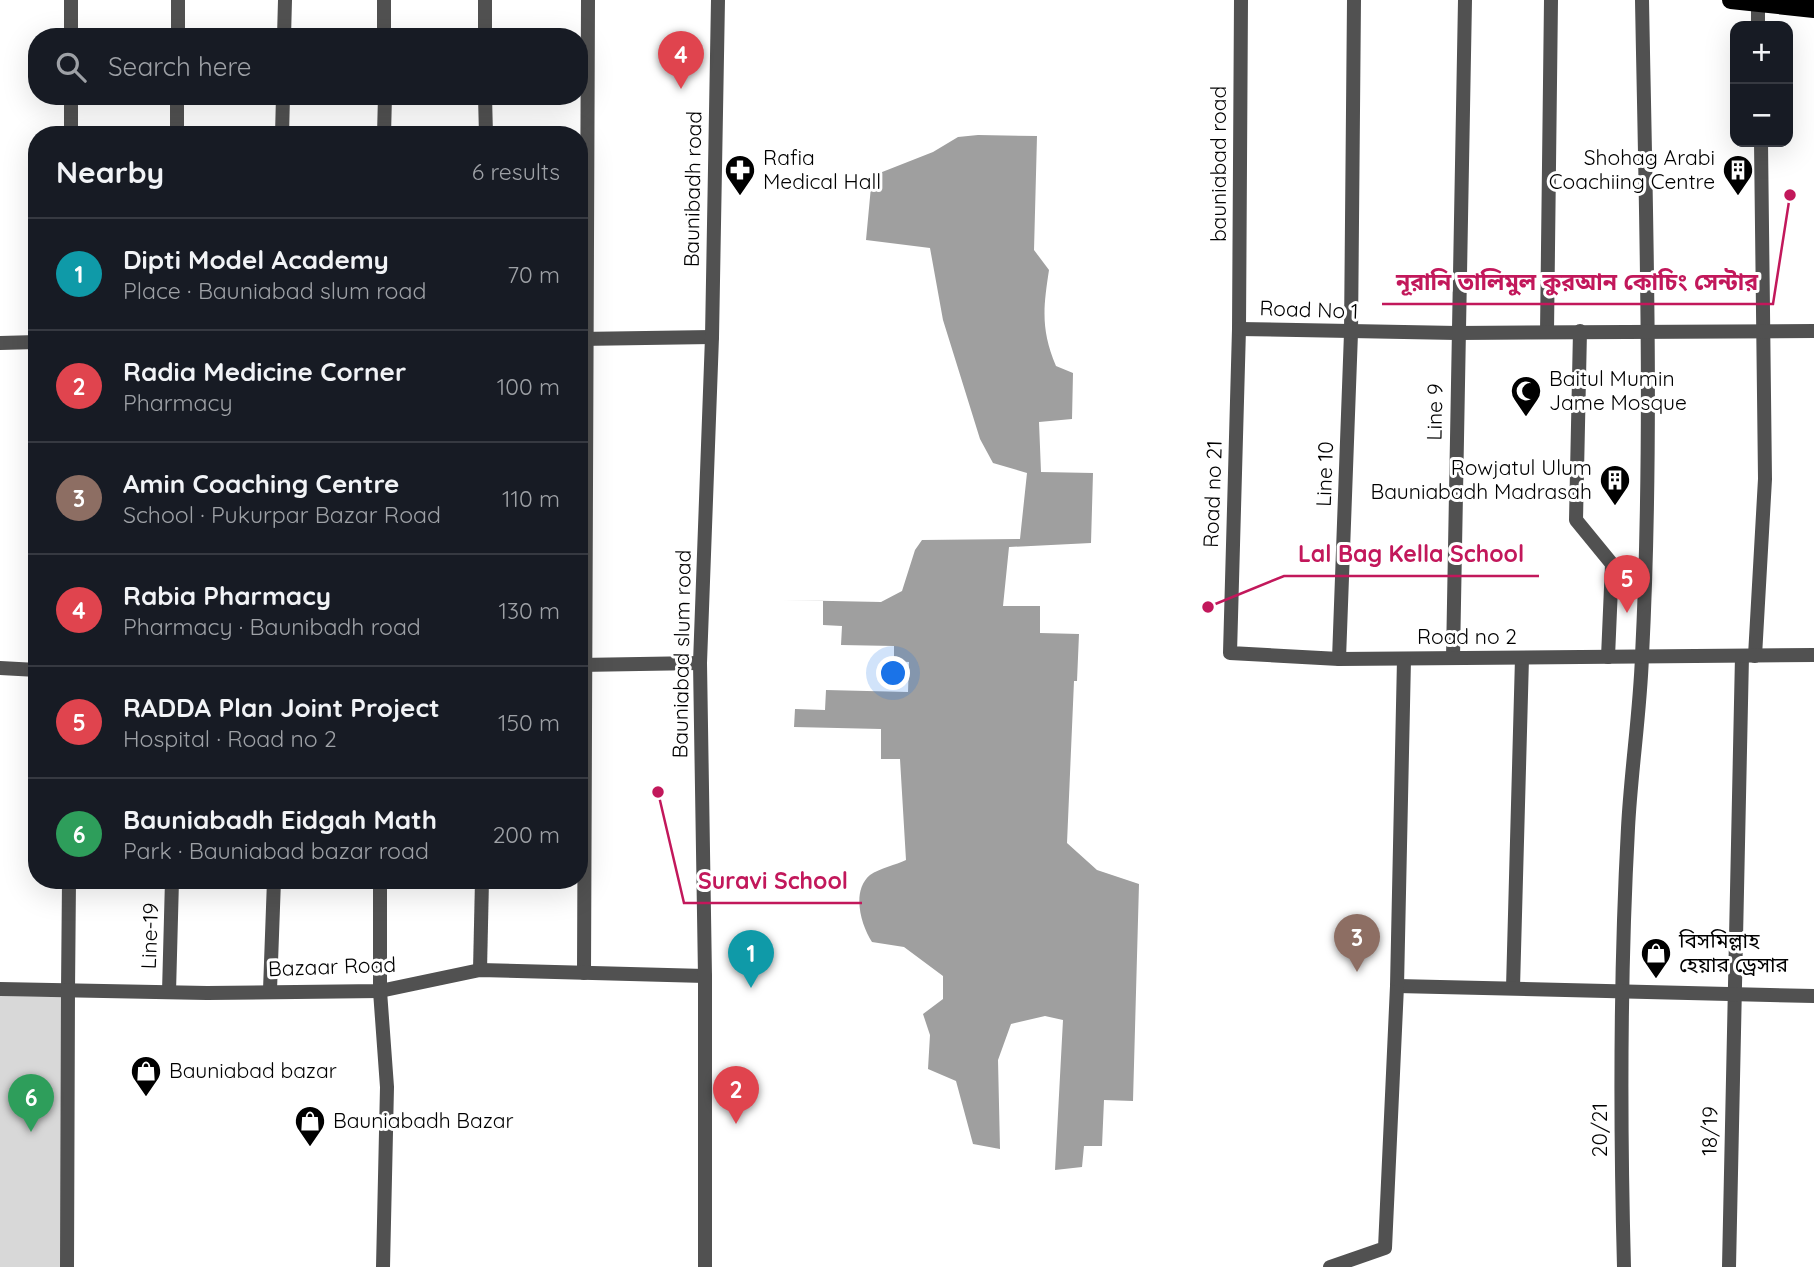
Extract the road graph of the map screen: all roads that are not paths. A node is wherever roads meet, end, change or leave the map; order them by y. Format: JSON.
{"nodes":[{"id":1,"x":71,"y":0,"type":"edge"},
{"id":2,"x":178,"y":0,"type":"edge"},
{"id":3,"x":285,"y":0,"type":"edge"},
{"id":4,"x":384,"y":0,"type":"edge"},
{"id":5,"x":485,"y":0,"type":"edge"},
{"id":6,"x":588,"y":0,"type":"edge"},
{"id":7,"x":718,"y":0,"type":"edge"},
{"id":8,"x":1241,"y":0,"type":"edge"},
{"id":9,"x":1354,"y":0,"type":"edge"},
{"id":10,"x":1465,"y":0,"type":"edge"},
{"id":11,"x":1551,"y":0,"type":"edge"},
{"id":12,"x":1642,"y":0,"type":"edge"},
{"id":13,"x":1731,"y":0,"type":"edge"},
{"id":14,"x":1758,"y":3,"type":"junction"},
{"id":15,"x":1814,"y":9,"type":"edge"},
{"id":16,"x":1758,"y":21,"type":"edge"},
{"id":17,"x":71,"y":28,"type":"edge"},
{"id":18,"x":178,"y":28,"type":"edge"},
{"id":19,"x":284,"y":28,"type":"edge"},
{"id":20,"x":384,"y":28,"type":"edge"},
{"id":21,"x":485,"y":28,"type":"edge"},
{"id":22,"x":588,"y":28,"type":"edge"},
{"id":23,"x":71,"y":105,"type":"edge"},
{"id":24,"x":177,"y":105,"type":"edge"},
{"id":25,"x":283,"y":105,"type":"edge"},
{"id":26,"x":385,"y":105,"type":"edge"},
{"id":27,"x":485,"y":105,"type":"edge"},
{"id":28,"x":586,"y":105,"type":"edge"},
{"id":29,"x":71,"y":126,"type":"edge"},
{"id":30,"x":177,"y":126,"type":"edge"},
{"id":31,"x":282,"y":126,"type":"edge"},
{"id":32,"x":384,"y":126,"type":"edge"},
{"id":33,"x":486,"y":126,"type":"edge"},
{"id":34,"x":586,"y":126,"type":"edge"},
{"id":35,"x":1760,"y":147,"type":"edge"},
{"id":36,"x":1239,"y":329,"type":"junction"},
{"id":37,"x":1580,"y":331,"type":"junction"},
{"id":38,"x":1648,"y":331,"type":"junction"},
{"id":39,"x":1814,"y":331,"type":"edge"},
{"id":40,"x":1352,"y":332,"type":"junction"},
{"id":41,"x":1547,"y":332,"type":"junction"},
{"id":42,"x":1765,"y":332,"type":"junction"},
{"id":43,"x":1457,"y":333,"type":"junction"},
{"id":44,"x":712,"y":337,"type":"junction"},
{"id":45,"x":588,"y":339,"type":"edge"},
{"id":46,"x":28,"y":342,"type":"edge"},
{"id":47,"x":0,"y":343,"type":"edge"},
{"id":48,"x":1814,"y":655,"type":"edge"},
{"id":49,"x":1236,"y":656,"type":"joint"},
{"id":50,"x":1748,"y":656,"type":"junction"},
{"id":51,"x":1608,"y":657,"type":"junction"},
{"id":52,"x":1642,"y":657,"type":"junction"},
{"id":53,"x":1522,"y":658,"type":"junction"},
{"id":54,"x":1339,"y":659,"type":"junction"},
{"id":55,"x":1404,"y":659,"type":"junction"},
{"id":56,"x":1453,"y":659,"type":"junction"},
{"id":57,"x":699,"y":663,"type":"junction"},
{"id":58,"x":588,"y":665,"type":"edge"},
{"id":59,"x":0,"y":668,"type":"edge"},
{"id":60,"x":28,"y":670,"type":"edge"},
{"id":61,"x":69,"y":889,"type":"edge"},
{"id":62,"x":172,"y":889,"type":"edge"},
{"id":63,"x":274,"y":889,"type":"edge"},
{"id":64,"x":380,"y":889,"type":"edge"},
{"id":65,"x":482,"y":889,"type":"edge"},
{"id":66,"x":583,"y":889,"type":"edge"},
{"id":67,"x":480,"y":970,"type":"junction"},
{"id":68,"x":584,"y":973,"type":"junction"},
{"id":69,"x":705,"y":976,"type":"junction"},
{"id":70,"x":1397,"y":986,"type":"junction"},
{"id":71,"x":1513,"y":988,"type":"junction"},
{"id":72,"x":0,"y":989,"type":"edge"},
{"id":73,"x":68,"y":990,"type":"junction"},
{"id":74,"x":270,"y":990,"type":"junction"},
{"id":75,"x":380,"y":991,"type":"junction"},
{"id":76,"x":169,"y":992,"type":"junction"},
{"id":77,"x":1623,"y":992,"type":"junction"},
{"id":78,"x":1733,"y":995,"type":"junction"},
{"id":79,"x":1814,"y":996,"type":"edge"},
{"id":80,"x":67,"y":1267,"type":"edge"},
{"id":81,"x":383,"y":1267,"type":"edge"},
{"id":82,"x":705,"y":1267,"type":"edge"},
{"id":83,"x":1330,"y":1267,"type":"edge"},
{"id":84,"x":1624,"y":1267,"type":"edge"},
{"id":85,"x":1729,"y":1267,"type":"edge"}],
"edges":[{"from":1,"to":17,"type":"street"},
{"from":2,"to":18,"type":"street"},
{"from":3,"to":19,"type":"street"},
{"from":4,"to":20,"type":"street"},
{"from":5,"to":21,"type":"street"},
{"from":6,"to":22,"type":"street"},
{"from":7,"to":44,"type":"street","name":"Baunibadh road"},
{"from":8,"to":36,"type":"street","name":"bauniabad road"},
{"from":9,"to":40,"type":"street","name":"Line 10"},
{"from":10,"to":43,"type":"street","name":"Line 9"},
{"from":11,"to":41,"type":"street"},
{"from":12,"to":38,"type":"street","name":"20/21"},
{"from":13,"to":14,"type":"main road"},
{"from":14,"to":15,"type":"main road"},
{"from":14,"to":16,"type":"street"},
{"from":23,"to":29,"type":"street"},
{"from":24,"to":30,"type":"street"},
{"from":25,"to":31,"type":"street"},
{"from":26,"to":32,"type":"street"},
{"from":27,"to":33,"type":"street"},
{"from":28,"to":34,"type":"street"},
{"from":35,"to":42,"type":"street","name":"18/19"},
{"from":36,"to":40,"type":"street","name":"Road No 1"},
{"from":36,"to":49,"type":"street","name":"Road no 21"},
{"from":37,"to":38,"type":"street","name":"Road No 1"},
{"from":37,"to":41,"type":"street","name":"Road No 1"},
{"from":37,"to":51,"type":"street"},
{"from":38,"to":42,"type":"street","name":"Road No 1"},
{"from":38,"to":52,"type":"street","name":"20/21"},
{"from":39,"to":42,"type":"street"},
{"from":40,"to":43,"type":"street","name":"Road No 1"},
{"from":40,"to":54,"type":"street","name":"Line 10"},
{"from":41,"to":43,"type":"street","name":"Road No 1"},
{"from":42,"to":50,"type":"street","name":"18/19"},
{"from":43,"to":56,"type":"street","name":"Line 9"},
{"from":44,"to":45,"type":"street"},
{"from":44,"to":57,"type":"street","name":"Bauniabad slum road"},
{"from":46,"to":47,"type":"street"},
{"from":48,"to":50,"type":"street"},
{"from":49,"to":54,"type":"street","name":"Road no 2"},
{"from":50,"to":52,"type":"street","name":"Road no 2"},
{"from":50,"to":78,"type":"street","name":"18/19"},
{"from":51,"to":52,"type":"street","name":"Road no 2"},
{"from":51,"to":53,"type":"street","name":"Road no 2"},
{"from":52,"to":77,"type":"street","name":"20/21"},
{"from":53,"to":56,"type":"street","name":"Road no 2"},
{"from":53,"to":71,"type":"street"},
{"from":54,"to":55,"type":"street","name":"Road no 2"},
{"from":55,"to":56,"type":"street","name":"Road no 2"},
{"from":55,"to":70,"type":"street"},
{"from":57,"to":58,"type":"street"},
{"from":57,"to":69,"type":"street","name":"Bauniabad slum road"},
{"from":59,"to":60,"type":"street"},
{"from":61,"to":73,"type":"street"},
{"from":62,"to":76,"type":"street","name":"Line-19"},
{"from":63,"to":74,"type":"street"},
{"from":64,"to":75,"type":"street"},
{"from":65,"to":67,"type":"street"},
{"from":66,"to":68,"type":"street"},
{"from":67,"to":68,"type":"street","name":"Bazaar Road"},
{"from":67,"to":75,"type":"street","name":"Bazaar Road"},
{"from":68,"to":69,"type":"street","name":"Bazaar Road"},
{"from":69,"to":82,"type":"street","name":"Bauniabad slum road"},
{"from":70,"to":71,"type":"street"},
{"from":70,"to":83,"type":"street"},
{"from":71,"to":77,"type":"street"},
{"from":72,"to":73,"type":"street","name":"Bazaar Road"},
{"from":73,"to":76,"type":"street","name":"Bazaar Road"},
{"from":73,"to":80,"type":"street"},
{"from":74,"to":75,"type":"street","name":"Bazaar Road"},
{"from":74,"to":76,"type":"street","name":"Bazaar Road"},
{"from":75,"to":81,"type":"street"},
{"from":77,"to":78,"type":"street"},
{"from":77,"to":84,"type":"street","name":"20/21"},
{"from":78,"to":79,"type":"street"},
{"from":78,"to":85,"type":"street","name":"18/19"}]}
